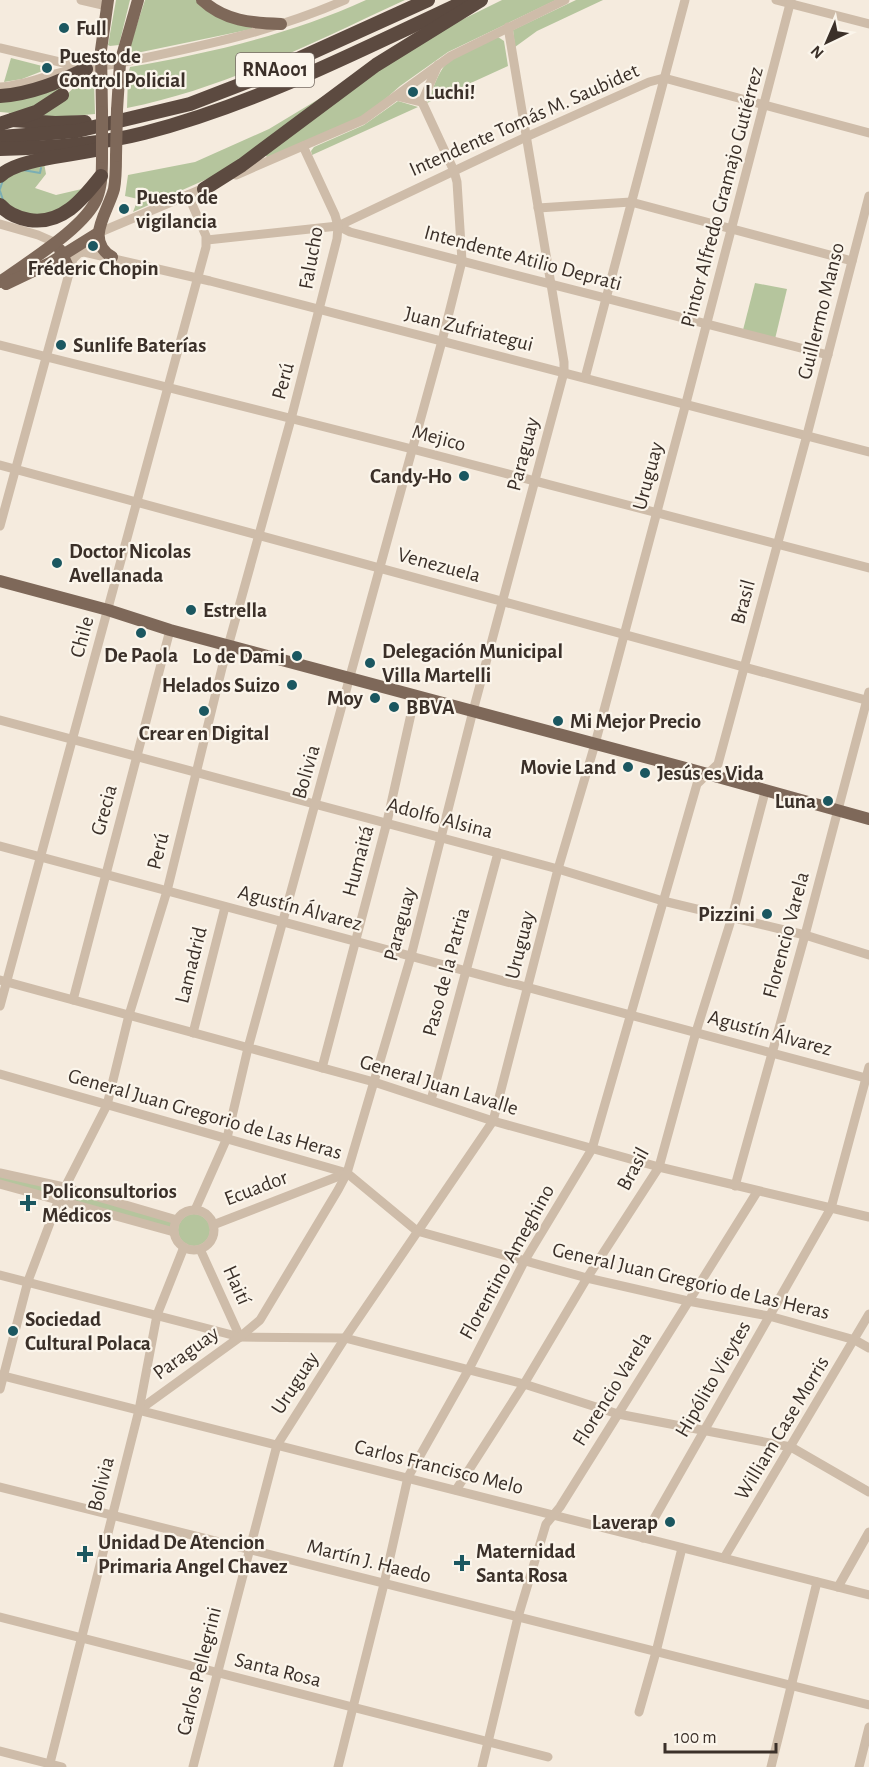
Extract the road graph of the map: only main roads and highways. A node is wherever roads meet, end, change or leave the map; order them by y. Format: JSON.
{"nodes":[{"id":1,"x":138,"y":0,"type":"edge"},
{"id":2,"x":202,"y":0,"type":"edge"},
{"id":3,"x":428,"y":0,"type":"edge"},
{"id":4,"x":468,"y":0,"type":"edge"},
{"id":5,"x":481,"y":0,"type":"edge"},
{"id":6,"x":108,"y":3,"type":"edge"},
{"id":7,"x":281,"y":24,"type":"road end"},
{"id":8,"x":93,"y":68,"type":"junction"},
{"id":9,"x":0,"y":96,"type":"edge"},
{"id":10,"x":116,"y":115,"type":"junction"},
{"id":11,"x":0,"y":119,"type":"edge"},
{"id":12,"x":0,"y":124,"type":"edge"},
{"id":13,"x":170,"y":126,"type":"junction"},
{"id":14,"x":0,"y":137,"type":"edge"},
{"id":15,"x":0,"y":149,"type":"edge"},
{"id":16,"x":0,"y":163,"type":"edge"},
{"id":17,"x":24,"y":163,"type":"junction"},
{"id":18,"x":0,"y":176,"type":"edge"},
{"id":19,"x":101,"y":176,"type":"junction"},
{"id":20,"x":204,"y":189,"type":"road end"},
{"id":21,"x":0,"y":205,"type":"edge"},
{"id":22,"x":88,"y":213,"type":"junction"},
{"id":23,"x":98,"y":233,"type":"junction"},
{"id":24,"x":74,"y":238,"type":"junction"},
{"id":25,"x":54,"y":242,"type":"junction"},
{"id":26,"x":63,"y":255,"type":"junction"},
{"id":27,"x":112,"y":257,"type":"road end"},
{"id":28,"x":70,"y":270,"type":"road end"},
{"id":29,"x":0,"y":282,"type":"edge"},
{"id":30,"x":0,"y":287,"type":"edge"},
{"id":31,"x":0,"y":581,"type":"edge"},
{"id":32,"x":869,"y":819,"type":"edge"}],
"edges":[{"from":1,"to":10,"type":"main road"},
{"from":2,"to":7,"type":"main road"},
{"from":3,"to":10,"type":"highway","number":"RNA001"},
{"from":4,"to":13,"type":"highway","number":"RNA001"},
{"from":5,"to":20,"type":"highway"},
{"from":6,"to":8,"type":"main road"},
{"from":8,"to":9,"type":"highway"},
{"from":8,"to":12,"type":"highway","bridge":true},
{"from":8,"to":19,"type":"main road","bridge":true},
{"from":10,"to":11,"type":"highway"},
{"from":10,"to":14,"type":"highway","number":"RNA001"},
{"from":10,"to":23,"type":"main road","bridge":true},
{"from":13,"to":15,"type":"highway","number":"RNA001"},
{"from":13,"to":17,"type":"highway"},
{"from":16,"to":17,"type":"highway"},
{"from":17,"to":18,"type":"highway"},
{"from":19,"to":21,"type":"highway"},
{"from":19,"to":22,"type":"main road"},
{"from":22,"to":24,"type":"main road"},
{"from":22,"to":25,"type":"main road"},
{"from":23,"to":24,"type":"main road"},
{"from":23,"to":26,"type":"main road"},
{"from":23,"to":27,"type":"main road"},
{"from":24,"to":25,"type":"main road"},
{"from":24,"to":26,"type":"main road"},
{"from":25,"to":26,"type":"main road"},
{"from":25,"to":29,"type":"main road"},
{"from":26,"to":28,"type":"main road"},
{"from":26,"to":30,"type":"main road"},
{"from":31,"to":32,"type":"main road"}]}
